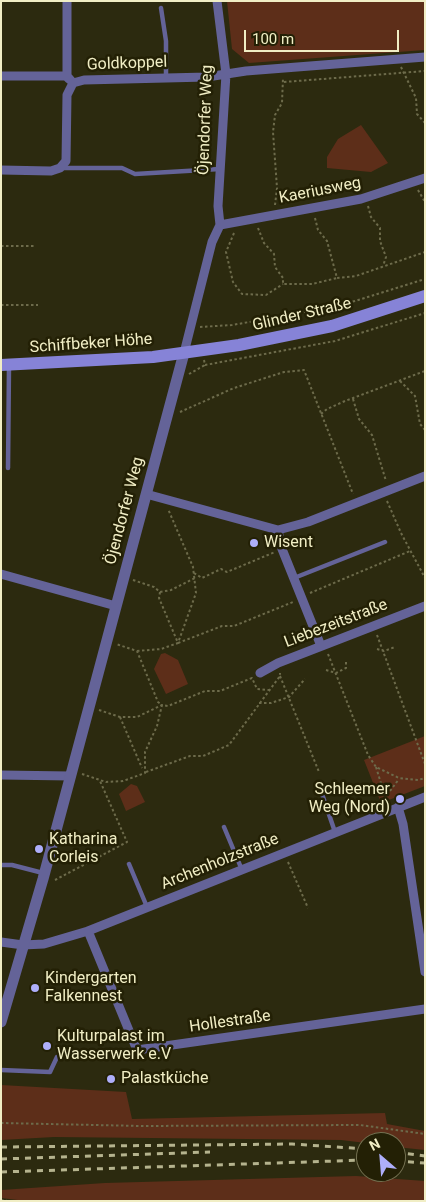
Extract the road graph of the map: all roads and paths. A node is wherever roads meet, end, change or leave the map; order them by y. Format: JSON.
{"nodes":[{"id":1,"x":67,"y":1,"type":"edge"},
{"id":2,"x":217,"y":1,"type":"edge"},
{"id":3,"x":161,"y":8,"type":"dead end"},
{"id":4,"x":425,"y":57,"type":"edge"},
{"id":5,"x":398,"y":59,"type":"junction"},
{"id":6,"x":282,"y":68,"type":"junction"},
{"id":7,"x":425,"y":71,"type":"edge"},
{"id":8,"x":403,"y":72,"type":"junction"},
{"id":9,"x":226,"y":74,"type":"junction"},
{"id":10,"x":1,"y":76,"type":"edge"},
{"id":11,"x":166,"y":78,"type":"junction"},
{"id":12,"x":70,"y":79,"type":"junction"},
{"id":13,"x":284,"y":82,"type":"junction"},
{"id":14,"x":425,"y":123,"type":"edge"},
{"id":15,"x":60,"y":168,"type":"junction"},
{"id":16,"x":1,"y":170,"type":"edge"},
{"id":17,"x":220,"y":170,"type":"junction"},
{"id":18,"x":425,"y":178,"type":"edge"},
{"id":19,"x":414,"y":182,"type":"junction"},
{"id":20,"x":366,"y":197,"type":"junction"},
{"id":21,"x":425,"y":202,"type":"edge"},
{"id":22,"x":313,"y":208,"type":"junction"},
{"id":23,"x":274,"y":215,"type":"junction"},
{"id":24,"x":220,"y":225,"type":"junction"},
{"id":25,"x":256,"y":226,"type":"dead end"},
{"id":26,"x":236,"y":229,"type":"dead end"},
{"id":27,"x":1,"y":246,"type":"edge"},
{"id":28,"x":36,"y":246,"type":"dead end"},
{"id":29,"x":425,"y":252,"type":"edge"},
{"id":30,"x":383,"y":266,"type":"junction"},
{"id":31,"x":337,"y":278,"type":"junction"},
{"id":32,"x":425,"y":279,"type":"edge"},
{"id":33,"x":283,"y":284,"type":"junction"},
{"id":34,"x":425,"y":296,"type":"edge"},
{"id":35,"x":1,"y":305,"type":"edge"},
{"id":36,"x":38,"y":305,"type":"dead end"},
{"id":37,"x":191,"y":327,"type":"junction"},
{"id":38,"x":184,"y":353,"type":"junction"},
{"id":39,"x":5,"y":365,"type":"edge"},
{"id":40,"x":205,"y":365,"type":"dead end"},
{"id":41,"x":425,"y":371,"type":"edge"},
{"id":42,"x":188,"y":374,"type":"dead end"},
{"id":43,"x":400,"y":381,"type":"junction"},
{"id":44,"x":353,"y":400,"type":"junction"},
{"id":45,"x":180,"y":412,"type":"dead end"},
{"id":46,"x":321,"y":414,"type":"junction"},
{"id":47,"x":425,"y":430,"type":"edge"},
{"id":48,"x":8,"y":468,"type":"dead end"},
{"id":49,"x":425,"y":476,"type":"edge"},
{"id":50,"x":387,"y":491,"type":"junction"},
{"id":51,"x":146,"y":494,"type":"junction"},
{"id":52,"x":163,"y":499,"type":"junction"},
{"id":53,"x":356,"y":503,"type":"junction"},
{"id":54,"x":278,"y":530,"type":"junction"},
{"id":55,"x":385,"y":542,"type":"dead end"},
{"id":56,"x":282,"y":549,"type":"junction"},
{"id":57,"x":410,"y":552,"type":"junction"},
{"id":58,"x":194,"y":573,"type":"junction"},
{"id":59,"x":1,"y":574,"type":"edge"},
{"id":60,"x":124,"y":576,"type":"junction"},
{"id":61,"x":195,"y":578,"type":"junction"},
{"id":62,"x":294,"y":578,"type":"junction"},
{"id":63,"x":425,"y":578,"type":"edge"},
{"id":64,"x":160,"y":592,"type":"junction"},
{"id":65,"x":302,"y":598,"type":"junction"},
{"id":66,"x":116,"y":606,"type":"junction"},
{"id":67,"x":425,"y":606,"type":"edge"},
{"id":68,"x":374,"y":626,"type":"junction"},
{"id":69,"x":107,"y":642,"type":"junction"},
{"id":70,"x":178,"y":643,"type":"junction"},
{"id":71,"x":323,"y":645,"type":"junction"},
{"id":72,"x":395,"y":647,"type":"dead end"},
{"id":73,"x":377,"y":649,"type":"dead end"},
{"id":74,"x":137,"y":651,"type":"junction"},
{"id":75,"x":384,"y":651,"type":"junction"},
{"id":76,"x":346,"y":661,"type":"dead end"},
{"id":77,"x":278,"y":663,"type":"junction"},
{"id":78,"x":326,"y":670,"type":"dead end"},
{"id":79,"x":260,"y":673,"type":"dead end"},
{"id":80,"x":336,"y":673,"type":"junction"},
{"id":81,"x":280,"y":676,"type":"junction"},
{"id":82,"x":304,"y":679,"type":"dead end"},
{"id":83,"x":269,"y":690,"type":"junction"},
{"id":84,"x":289,"y":697,"type":"junction"},
{"id":85,"x":260,"y":703,"type":"junction"},
{"id":86,"x":162,"y":706,"type":"junction"},
{"id":87,"x":90,"y":707,"type":"junction"},
{"id":88,"x":120,"y":717,"type":"junction"},
{"id":89,"x":425,"y":764,"type":"edge"},
{"id":90,"x":376,"y":767,"type":"junction"},
{"id":91,"x":144,"y":771,"type":"junction"},
{"id":92,"x":319,"y":772,"type":"dead end"},
{"id":93,"x":72,"y":774,"type":"junction"},
{"id":94,"x":1,"y":775,"type":"edge"},
{"id":95,"x":399,"y":778,"type":"junction"},
{"id":96,"x":425,"y":778,"type":"edge"},
{"id":97,"x":100,"y":781,"type":"junction"},
{"id":98,"x":322,"y":794,"type":"dead end"},
{"id":99,"x":387,"y":795,"type":"junction"},
{"id":100,"x":425,"y":797,"type":"edge"},
{"id":101,"x":398,"y":807,"type":"junction"},
{"id":102,"x":388,"y":811,"type":"junction"},
{"id":103,"x":224,"y":827,"type":"dead end"},
{"id":104,"x":335,"y":832,"type":"junction"},
{"id":105,"x":284,"y":852,"type":"junction"},
{"id":106,"x":129,"y":864,"type":"dead end"},
{"id":107,"x":1,"y":865,"type":"edge"},
{"id":108,"x":242,"y":870,"type":"junction"},
{"id":109,"x":44,"y":876,"type":"junction"},
{"id":110,"x":147,"y":907,"type":"junction"},
{"id":111,"x":308,"y":908,"type":"dead end"},
{"id":112,"x":88,"y":931,"type":"junction"},
{"id":113,"x":1,"y":942,"type":"edge"},
{"id":114,"x":23,"y":945,"type":"junction"},
{"id":115,"x":425,"y":972,"type":"edge"},
{"id":116,"x":425,"y":1009,"type":"edge"},
{"id":117,"x":1,"y":1022,"type":"edge"},
{"id":118,"x":57,"y":1056,"type":"dead end"},
{"id":119,"x":1,"y":1070,"type":"edge"},
{"id":120,"x":1,"y":1123,"type":"edge"},
{"id":121,"x":425,"y":1134,"type":"edge"},
{"id":122,"x":1,"y":1200,"type":"edge"},
{"id":123,"x":6,"y":1201,"type":"edge"}],
"edges":[{"from":1,"to":12,"type":"street"},
{"from":2,"to":9,"type":"street","name":"Öjendorfer Weg"},
{"from":3,"to":11,"type":"lane"},
{"from":4,"to":5,"type":"street","name":"Goldkoppel"},
{"from":5,"to":6,"type":"street","name":"Goldkoppel"},
{"from":5,"to":8,"type":"path"},
{"from":6,"to":9,"type":"street","name":"Goldkoppel"},
{"from":6,"to":13,"type":"path"},
{"from":7,"to":8,"type":"path"},
{"from":8,"to":13,"type":"path"},
{"from":8,"to":14,"type":"path"},
{"from":9,"to":11,"type":"street","name":"Goldkoppel"},
{"from":9,"to":17,"type":"street","name":"Öjendorfer Weg"},
{"from":10,"to":12,"type":"street","name":"Goldkoppel"},
{"from":11,"to":12,"type":"street","name":"Goldkoppel"},
{"from":12,"to":15,"type":"street"},
{"from":13,"to":23,"type":"path"},
{"from":15,"to":16,"type":"street"},
{"from":15,"to":17,"type":"lane"},
{"from":17,"to":24,"type":"street","name":"Öjendorfer Weg"},
{"from":18,"to":19,"type":"street","name":"Kaeriusweg"},
{"from":19,"to":20,"type":"street","name":"Kaeriusweg"},
{"from":19,"to":21,"type":"path"},
{"from":20,"to":22,"type":"street","name":"Kaeriusweg"},
{"from":20,"to":30,"type":"path"},
{"from":22,"to":23,"type":"street","name":"Kaeriusweg"},
{"from":22,"to":31,"type":"path"},
{"from":23,"to":24,"type":"street","name":"Kaeriusweg"},
{"from":24,"to":37,"type":"street","name":"Öjendorfer Weg"},
{"from":25,"to":33,"type":"path"},
{"from":26,"to":33,"type":"path"},
{"from":27,"to":28,"type":"path"},
{"from":29,"to":30,"type":"path"},
{"from":30,"to":31,"type":"path"},
{"from":31,"to":33,"type":"path"},
{"from":32,"to":37,"type":"path"},
{"from":34,"to":38,"type":"main road","name":"Glinder Straße"},
{"from":35,"to":36,"type":"path"},
{"from":37,"to":38,"type":"street","name":"Öjendorfer Weg"},
{"from":38,"to":39,"type":"main road","name":"Schiffbeker Höhe"},
{"from":38,"to":51,"type":"street","name":"Öjendorfer Weg"},
{"from":39,"to":48,"type":"lane"},
{"from":40,"to":42,"type":"path"},
{"from":41,"to":43,"type":"path"},
{"from":43,"to":44,"type":"path"},
{"from":43,"to":47,"type":"path"},
{"from":44,"to":46,"type":"path"},
{"from":44,"to":50,"type":"path"},
{"from":45,"to":46,"type":"path"},
{"from":46,"to":53,"type":"path"},
{"from":49,"to":50,"type":"street"},
{"from":50,"to":53,"type":"street"},
{"from":50,"to":57,"type":"path"},
{"from":51,"to":52,"type":"street"},
{"from":51,"to":60,"type":"street","name":"Öjendorfer Weg"},
{"from":52,"to":54,"type":"street"},
{"from":52,"to":58,"type":"path"},
{"from":53,"to":54,"type":"street"},
{"from":54,"to":56,"type":"street"},
{"from":55,"to":62,"type":"lane"},
{"from":56,"to":58,"type":"path"},
{"from":56,"to":62,"type":"street"},
{"from":57,"to":63,"type":"path"},
{"from":57,"to":65,"type":"path"},
{"from":58,"to":61,"type":"path"},
{"from":59,"to":66,"type":"street"},
{"from":60,"to":64,"type":"path"},
{"from":60,"to":66,"type":"street","name":"Öjendorfer Weg"},
{"from":61,"to":64,"type":"path"},
{"from":61,"to":70,"type":"path"},
{"from":62,"to":65,"type":"street"},
{"from":64,"to":70,"type":"path"},
{"from":65,"to":70,"type":"path"},
{"from":65,"to":71,"type":"street"},
{"from":66,"to":69,"type":"street","name":"Öjendorfer Weg"},
{"from":67,"to":68,"type":"street","name":"Liebezeitstraße"},
{"from":68,"to":71,"type":"street","name":"Liebezeitstraße"},
{"from":68,"to":75,"type":"path"},
{"from":69,"to":74,"type":"path"},
{"from":69,"to":87,"type":"street","name":"Öjendorfer Weg"},
{"from":70,"to":74,"type":"path"},
{"from":71,"to":77,"type":"street","name":"Liebezeitstraße"},
{"from":71,"to":80,"type":"path"},
{"from":72,"to":75,"type":"path"},
{"from":73,"to":75,"type":"path"},
{"from":74,"to":86,"type":"path"},
{"from":75,"to":89,"type":"path"},
{"from":76,"to":80,"type":"path"},
{"from":77,"to":79,"type":"street","name":"Liebezeitstraße"},
{"from":77,"to":81,"type":"path"},
{"from":78,"to":80,"type":"path"},
{"from":80,"to":90,"type":"path"},
{"from":81,"to":83,"type":"path"},
{"from":81,"to":84,"type":"path"},
{"from":82,"to":84,"type":"path"},
{"from":83,"to":85,"type":"path"},
{"from":83,"to":86,"type":"path"},
{"from":84,"to":85,"type":"path"},
{"from":84,"to":92,"type":"path"},
{"from":85,"to":91,"type":"path"},
{"from":86,"to":88,"type":"path"},
{"from":86,"to":91,"type":"path"},
{"from":87,"to":88,"type":"path"},
{"from":87,"to":93,"type":"street","name":"Öjendorfer Weg"},
{"from":88,"to":91,"type":"path"},
{"from":90,"to":95,"type":"path"},
{"from":90,"to":99,"type":"path"},
{"from":91,"to":97,"type":"path"},
{"from":93,"to":94,"type":"street"},
{"from":93,"to":97,"type":"path"},
{"from":93,"to":109,"type":"street","name":"Öjendorfer Weg"},
{"from":95,"to":96,"type":"path"},
{"from":95,"to":99,"type":"path"},
{"from":97,"to":109,"type":"path"},
{"from":98,"to":104,"type":"lane"},
{"from":99,"to":102,"type":"path"},
{"from":100,"to":101,"type":"street","name":"Archenholzstraße"},
{"from":101,"to":102,"type":"street","name":"Archenholzstraße"},
{"from":101,"to":115,"type":"street"},
{"from":102,"to":104,"type":"street","name":"Archenholzstraße"},
{"from":103,"to":108,"type":"lane"},
{"from":104,"to":105,"type":"street","name":"Archenholzstraße"},
{"from":105,"to":108,"type":"street","name":"Archenholzstraße"},
{"from":105,"to":111,"type":"path"},
{"from":106,"to":110,"type":"lane"},
{"from":107,"to":109,"type":"lane"},
{"from":108,"to":110,"type":"street","name":"Archenholzstraße"},
{"from":109,"to":114,"type":"street","name":"Öjendorfer Weg"},
{"from":110,"to":112,"type":"street","name":"Archenholzstraße"},
{"from":112,"to":114,"type":"street","name":"Archenholzstraße"},
{"from":112,"to":116,"type":"street","name":"Hollestraße"},
{"from":113,"to":114,"type":"street","name":"Archenholzstraße"},
{"from":114,"to":117,"type":"street","name":"Öjendorfer Weg"},
{"from":118,"to":119,"type":"lane"},
{"from":120,"to":121,"type":"path"},
{"from":122,"to":123,"type":"path"}]}
